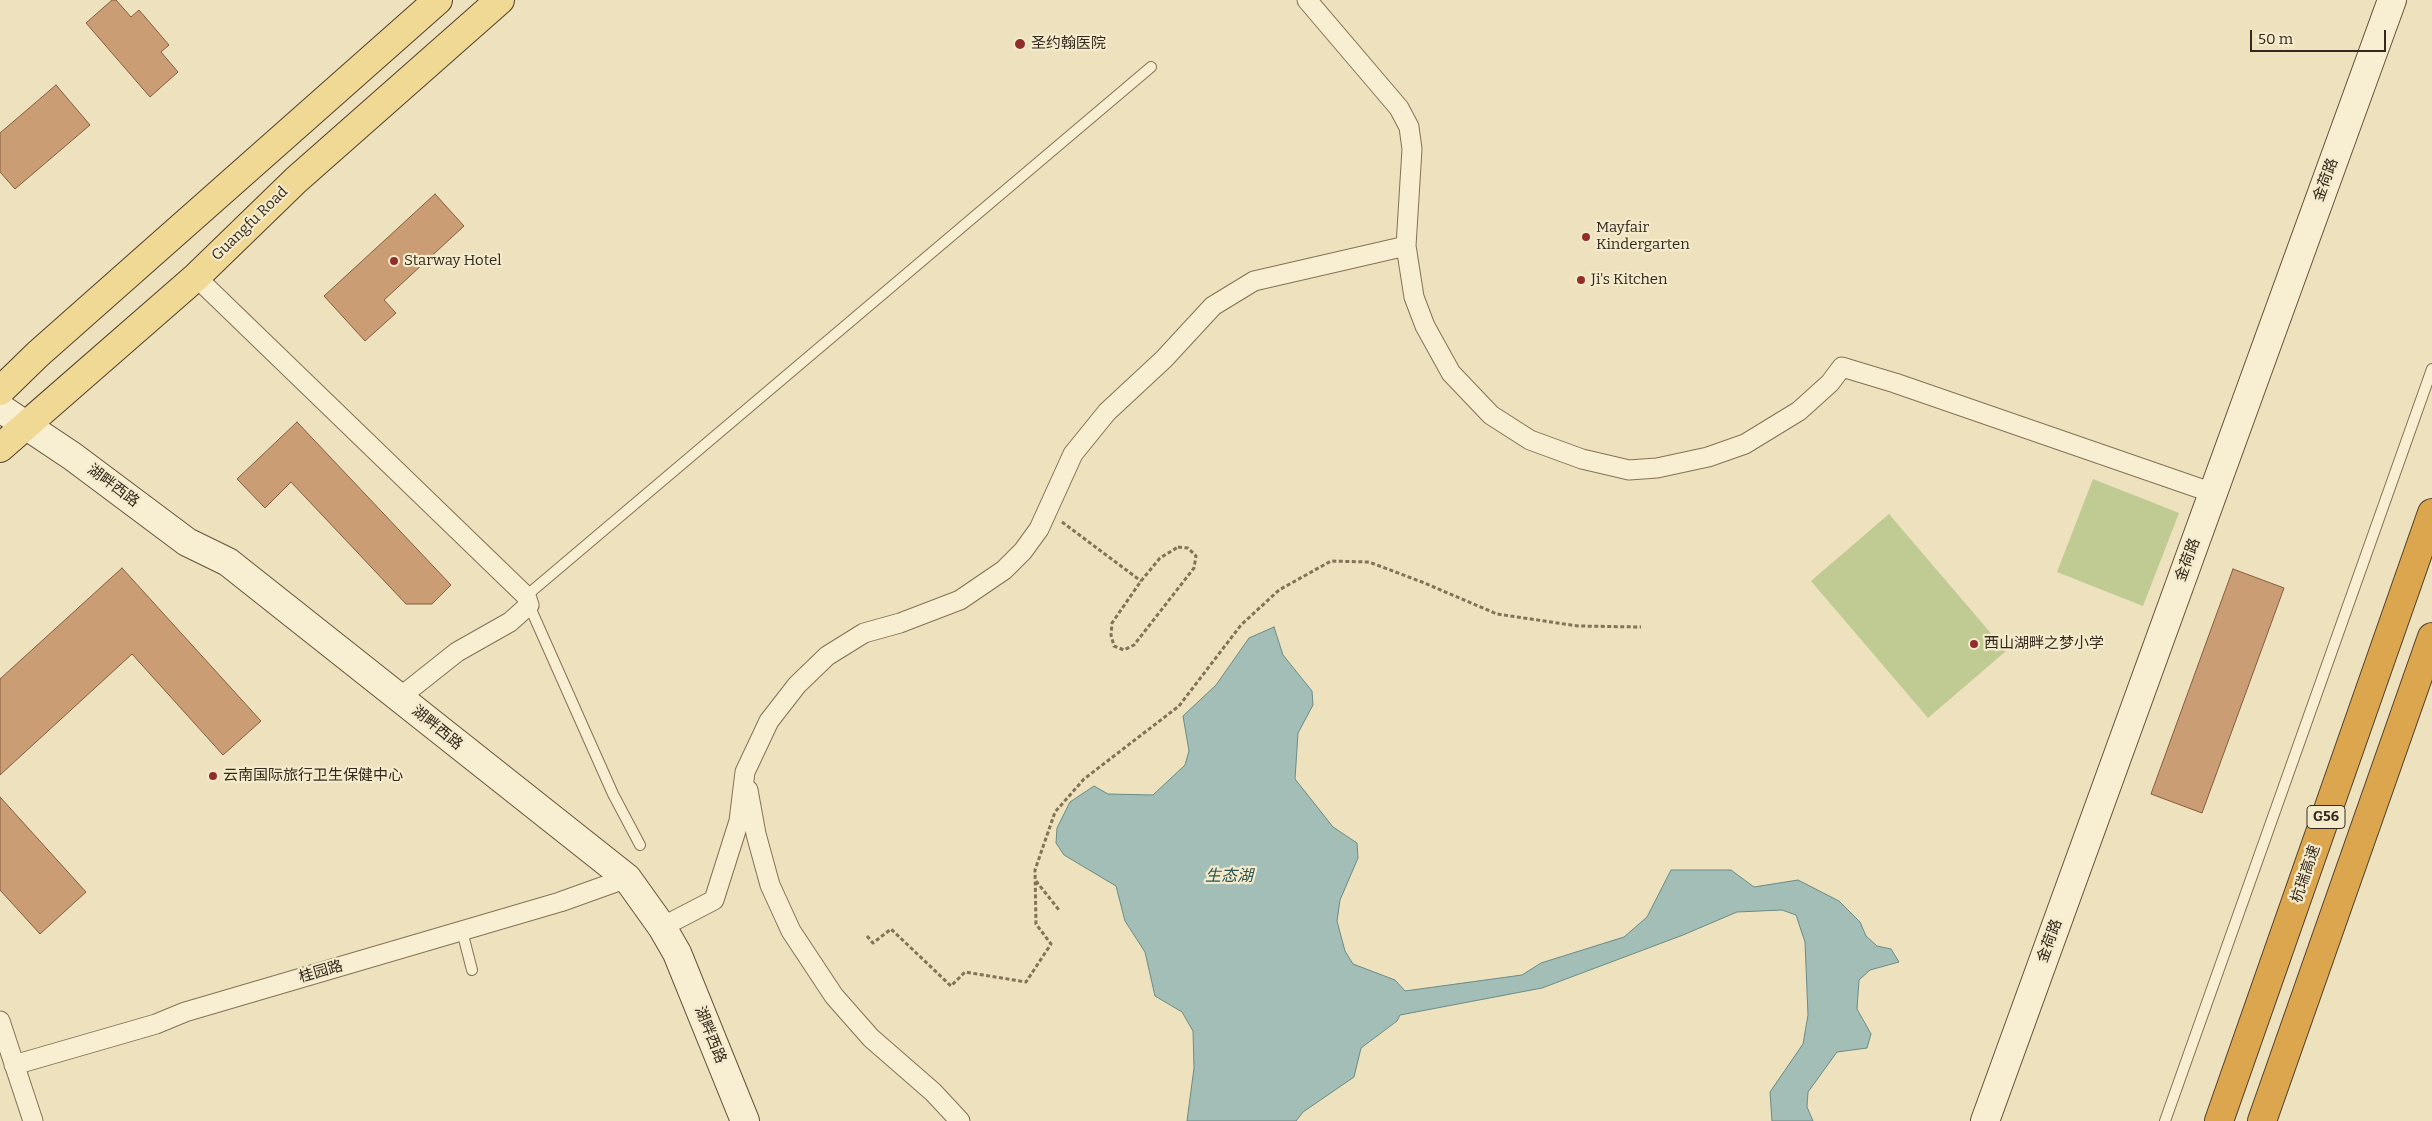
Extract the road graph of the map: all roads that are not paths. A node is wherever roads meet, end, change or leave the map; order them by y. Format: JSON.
{"nodes":[{"id":1,"x":438,"y":0,"type":"edge"},
{"id":2,"x":500,"y":0,"type":"edge"},
{"id":3,"x":1307,"y":0,"type":"edge"},
{"id":4,"x":2392,"y":0,"type":"edge"},
{"id":5,"x":1151,"y":67,"type":"dead end"},
{"id":6,"x":1406,"y":246,"type":"junction"},
{"id":7,"x":196,"y":277,"type":"junction"},
{"id":8,"x":2432,"y":369,"type":"edge"},
{"id":9,"x":0,"y":391,"type":"edge"},
{"id":10,"x":0,"y":408,"type":"edge"},
{"id":11,"x":25,"y":424,"type":"junction"},
{"id":12,"x":0,"y":448,"type":"edge"},
{"id":13,"x":2213,"y":493,"type":"junction"},
{"id":14,"x":2432,"y":513,"type":"edge"},
{"id":15,"x":527,"y":601,"type":"junction"},
{"id":16,"x":2432,"y":637,"type":"edge"},
{"id":17,"x":399,"y":698,"type":"junction"},
{"id":18,"x":745,"y":772,"type":"junction"},
{"id":19,"x":640,"y":845,"type":"dead end"},
{"id":20,"x":627,"y":878,"type":"junction"},
{"id":21,"x":662,"y":927,"type":"junction"},
{"id":22,"x":462,"y":931,"type":"junction"},
{"id":23,"x":472,"y":970,"type":"dead end"},
{"id":24,"x":0,"y":1021,"type":"edge"},
{"id":25,"x":14,"y":1065,"type":"junction"},
{"id":26,"x":33,"y":1121,"type":"edge"},
{"id":27,"x":745,"y":1121,"type":"edge"},
{"id":28,"x":960,"y":1121,"type":"edge"},
{"id":29,"x":1985,"y":1121,"type":"edge"},
{"id":30,"x":2165,"y":1121,"type":"edge"},
{"id":31,"x":2219,"y":1121,"type":"edge"},
{"id":32,"x":2262,"y":1121,"type":"edge"}],
"edges":[{"from":1,"to":9,"type":"main road"},
{"from":2,"to":7,"type":"main road","name":"Guangfu Road"},
{"from":3,"to":6,"type":"street"},
{"from":4,"to":13,"type":"street","name":"金荷路"},
{"from":5,"to":15,"type":"lane"},
{"from":6,"to":13,"type":"street"},
{"from":6,"to":18,"type":"street"},
{"from":7,"to":11,"type":"main road","name":"Guangfu Road"},
{"from":7,"to":15,"type":"street"},
{"from":8,"to":30,"type":"lane"},
{"from":10,"to":11,"type":"street","name":"湖畔西路"},
{"from":11,"to":12,"type":"main road","name":"Guangfu Road"},
{"from":11,"to":17,"type":"street","name":"湖畔西路"},
{"from":13,"to":29,"type":"street","name":"金荷路"},
{"from":14,"to":31,"type":"highway","name":"杭瑞高速","number":"G56"},
{"from":15,"to":17,"type":"street"},
{"from":15,"to":19,"type":"lane"},
{"from":16,"to":32,"type":"highway","number":"G56"},
{"from":17,"to":20,"type":"street","name":"湖畔西路"},
{"from":18,"to":21,"type":"street"},
{"from":18,"to":28,"type":"street"},
{"from":20,"to":21,"type":"street","name":"湖畔西路"},
{"from":20,"to":22,"type":"street","name":"桂园路"},
{"from":21,"to":27,"type":"street","name":"湖畔西路"},
{"from":22,"to":23,"type":"lane"},
{"from":22,"to":25,"type":"street","name":"桂园路"},
{"from":24,"to":25,"type":"street"},
{"from":25,"to":26,"type":"street"}]}
